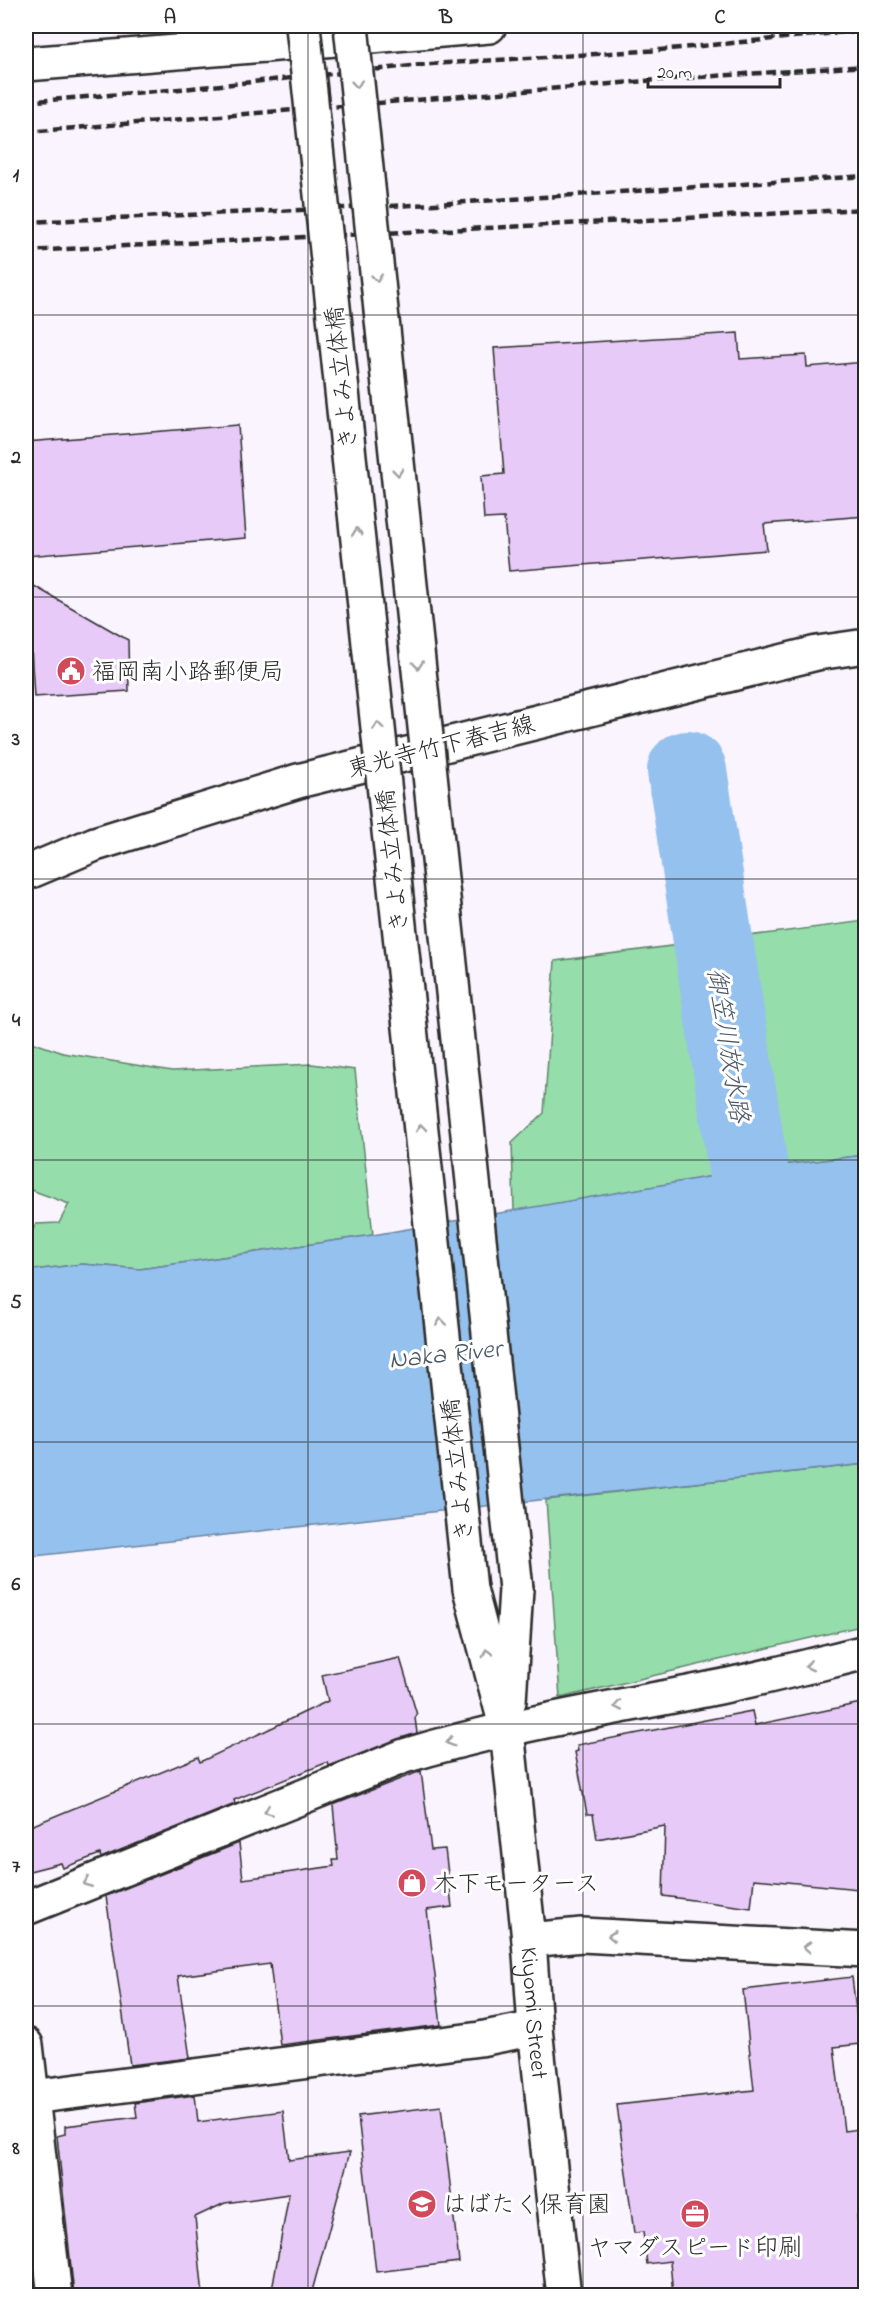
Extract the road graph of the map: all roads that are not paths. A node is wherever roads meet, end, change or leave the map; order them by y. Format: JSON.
{"nodes":[{"id":1,"x":303,"y":26,"type":"edge"},
{"id":2,"x":351,"y":26,"type":"edge"},
{"id":3,"x":489,"y":26,"type":"edge"},
{"id":4,"x":390,"y":31,"type":"edge"},
{"id":5,"x":263,"y":35,"type":"edge"},
{"id":6,"x":26,"y":64,"type":"edge"},
{"id":7,"x":866,"y":646,"type":"edge"},
{"id":8,"x":26,"y":873,"type":"edge"},
{"id":9,"x":470,"y":1589,"type":"joint"},
{"id":10,"x":516,"y":1589,"type":"joint"},
{"id":11,"x":866,"y":1652,"type":"edge"},
{"id":12,"x":507,"y":1730,"type":"junction"},
{"id":13,"x":26,"y":1908,"type":"edge"},
{"id":14,"x":529,"y":1940,"type":"junction"},
{"id":15,"x":866,"y":1950,"type":"edge"},
{"id":16,"x":535,"y":2028,"type":"junction"},
{"id":17,"x":26,"y":2045,"type":"edge"},
{"id":18,"x":32,"y":2097,"type":"junction"},
{"id":19,"x":56,"y":2295,"type":"edge"},
{"id":20,"x":564,"y":2295,"type":"edge"}],
"edges":[{"from":9,"to":1,"type":"street","name":"きよみ立体橋","one_way":true,"bridge":true},
{"from":2,"to":10,"type":"street","name":"きよみ立体橋","one_way":true,"bridge":true},
{"from":3,"to":4,"type":"street"},
{"from":4,"to":5,"type":"street"},
{"from":5,"to":6,"type":"street"},
{"from":7,"to":8,"type":"street","name":"東光寺竹下春吉線"},
{"from":12,"to":9,"type":"street","name":"Kiyomi Street","one_way":true},
{"from":10,"to":12,"type":"street","name":"Kiyomi Street"},
{"from":11,"to":12,"type":"street","one_way":true},
{"from":12,"to":13,"type":"street","one_way":true},
{"from":12,"to":14,"type":"street","name":"Kiyomi Street"},
{"from":15,"to":14,"type":"street","one_way":true},
{"from":14,"to":16,"type":"street","name":"Kiyomi Street"},
{"from":16,"to":18,"type":"street"},
{"from":16,"to":20,"type":"street","name":"Kiyomi Street"},
{"from":17,"to":18,"type":"street"},
{"from":18,"to":19,"type":"street"}]}
